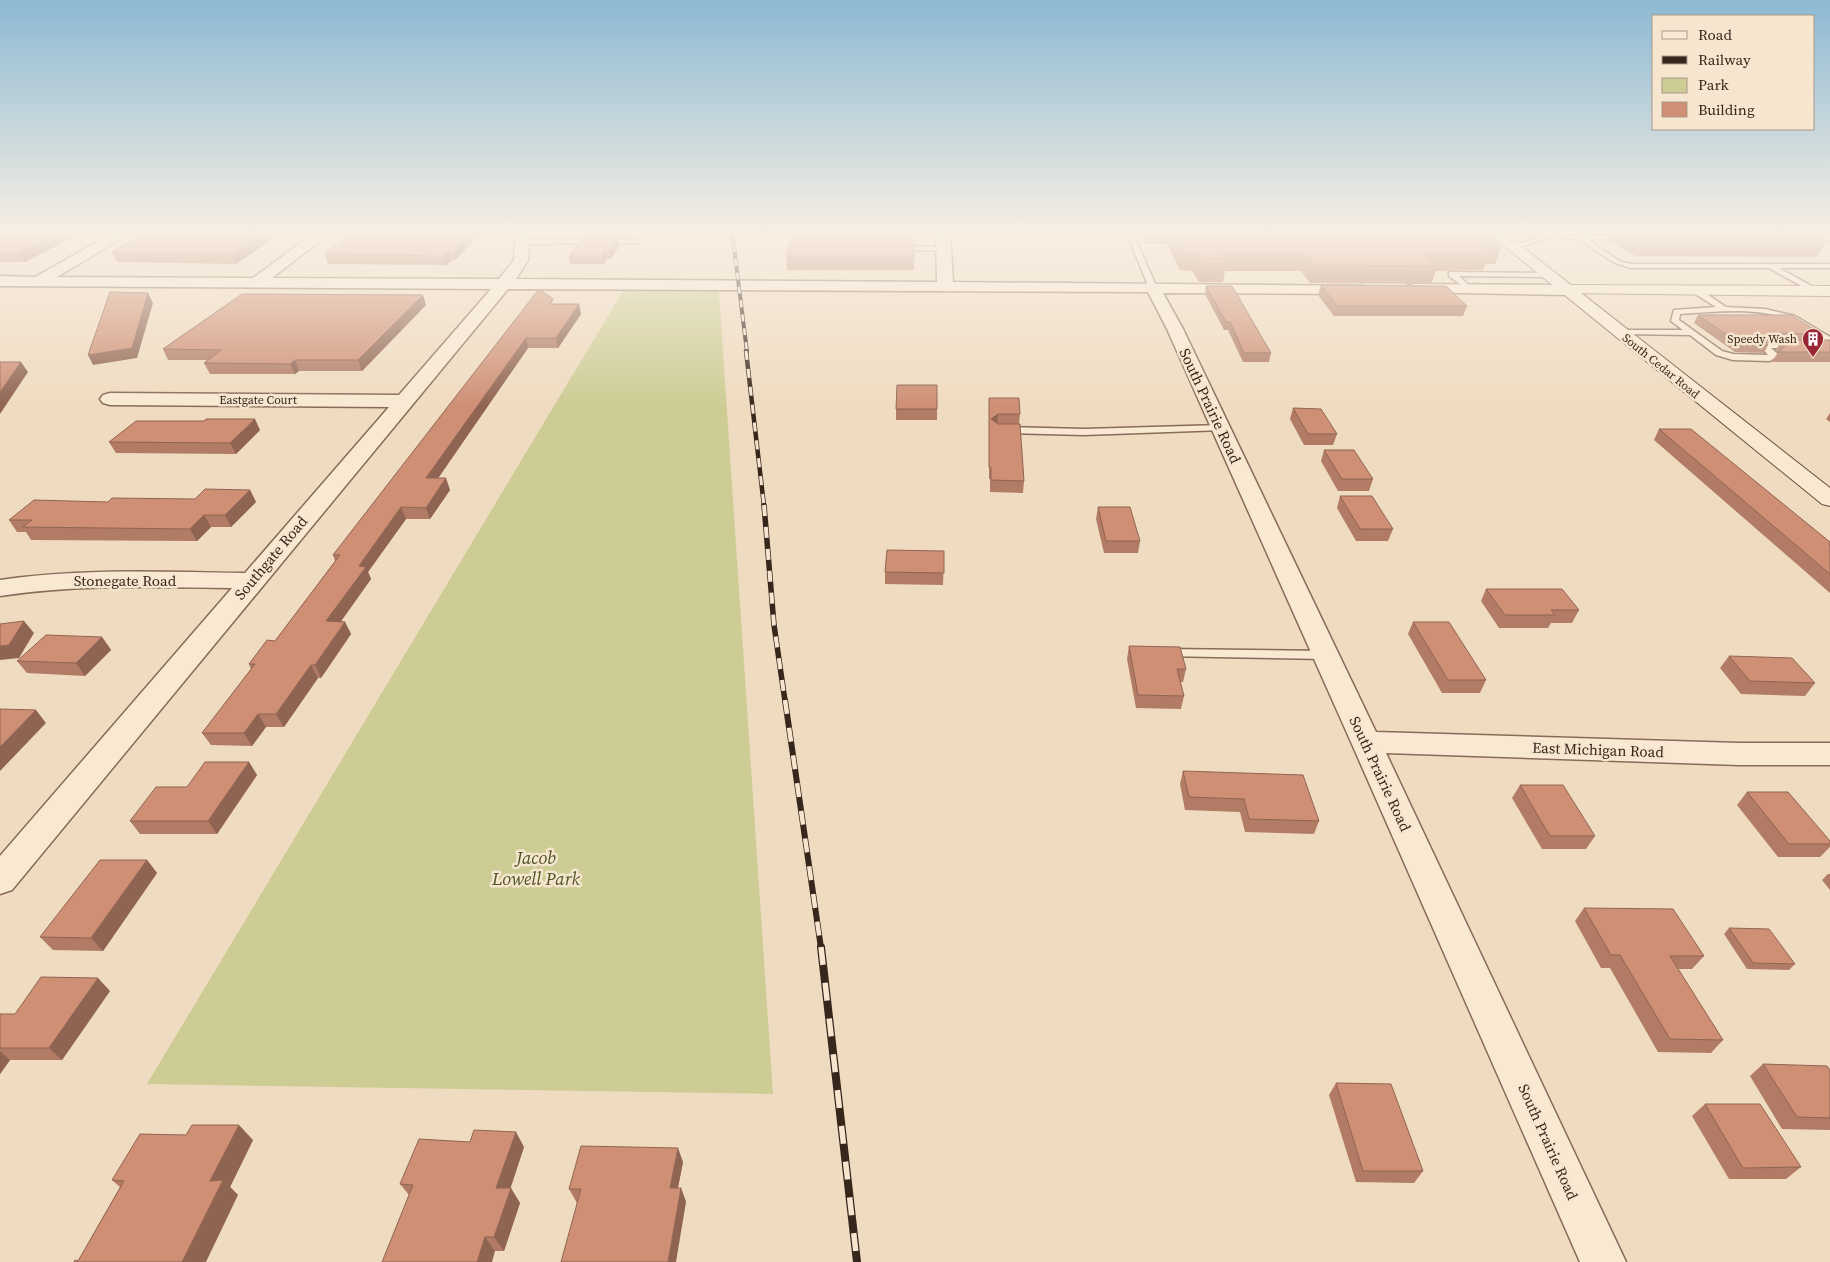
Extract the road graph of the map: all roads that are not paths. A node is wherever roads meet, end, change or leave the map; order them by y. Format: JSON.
{"nodes":[{"id":1,"x":498,"y":290,"type":"edge"},
{"id":2,"x":1154,"y":290,"type":"edge"},
{"id":3,"x":1557,"y":290,"type":"edge"},
{"id":4,"x":1567,"y":290,"type":"junction"},
{"id":5,"x":1695,"y":290,"type":"junction"},
{"id":6,"x":1822,"y":291,"type":"edge"},
{"id":7,"x":1724,"y":309,"type":"junction"},
{"id":8,"x":1620,"y":332,"type":"junction"},
{"id":9,"x":1690,"y":333,"type":"junction"},
{"id":10,"x":1830,"y":340,"type":"edge"},
{"id":11,"x":1829,"y":350,"type":"edge"},
{"id":12,"x":1771,"y":351,"type":"junction"},
{"id":13,"x":1785,"y":351,"type":"edge"},
{"id":14,"x":110,"y":399,"type":"dead end"},
{"id":15,"x":405,"y":401,"type":"junction"},
{"id":16,"x":1221,"y":428,"type":"junction"},
{"id":17,"x":997,"y":430,"type":"edge"},
{"id":18,"x":1830,"y":499,"type":"edge"},
{"id":19,"x":251,"y":581,"type":"junction"},
{"id":20,"x":0,"y":588,"type":"edge"},
{"id":21,"x":1149,"y":652,"type":"edge"},
{"id":22,"x":1326,"y":655,"type":"junction"},
{"id":23,"x":1366,"y":742,"type":"junction"},
{"id":24,"x":1830,"y":754,"type":"edge"},
{"id":25,"x":0,"y":880,"type":"edge"},
{"id":26,"x":1603,"y":1262,"type":"edge"}],
"edges":[{"from":1,"to":15,"type":"street","name":"Southgate Road"},
{"from":2,"to":16,"type":"street","name":"South Prairie Road"},
{"from":3,"to":4,"type":"street"},
{"from":4,"to":5,"type":"main road"},
{"from":4,"to":8,"type":"main road","name":"South Cedar Road"},
{"from":5,"to":6,"type":"main road"},
{"from":5,"to":7,"type":"lane"},
{"from":7,"to":9,"type":"lane"},
{"from":7,"to":10,"type":"lane"},
{"from":8,"to":9,"type":"lane"},
{"from":8,"to":18,"type":"main road","name":"South Cedar Road"},
{"from":9,"to":12,"type":"lane"},
{"from":11,"to":12,"type":"lane"},
{"from":12,"to":13,"type":"lane"},
{"from":14,"to":15,"type":"street","name":"Eastgate Court"},
{"from":15,"to":19,"type":"street","name":"Southgate Road"},
{"from":16,"to":17,"type":"lane"},
{"from":16,"to":22,"type":"street","name":"South Prairie Road"},
{"from":19,"to":20,"type":"street","name":"Stonegate Road"},
{"from":19,"to":25,"type":"street","name":"Southgate Road"},
{"from":21,"to":22,"type":"lane"},
{"from":22,"to":23,"type":"street","name":"South Prairie Road"},
{"from":23,"to":24,"type":"street","name":"East Michigan Road"},
{"from":23,"to":26,"type":"street","name":"South Prairie Road"}]}
